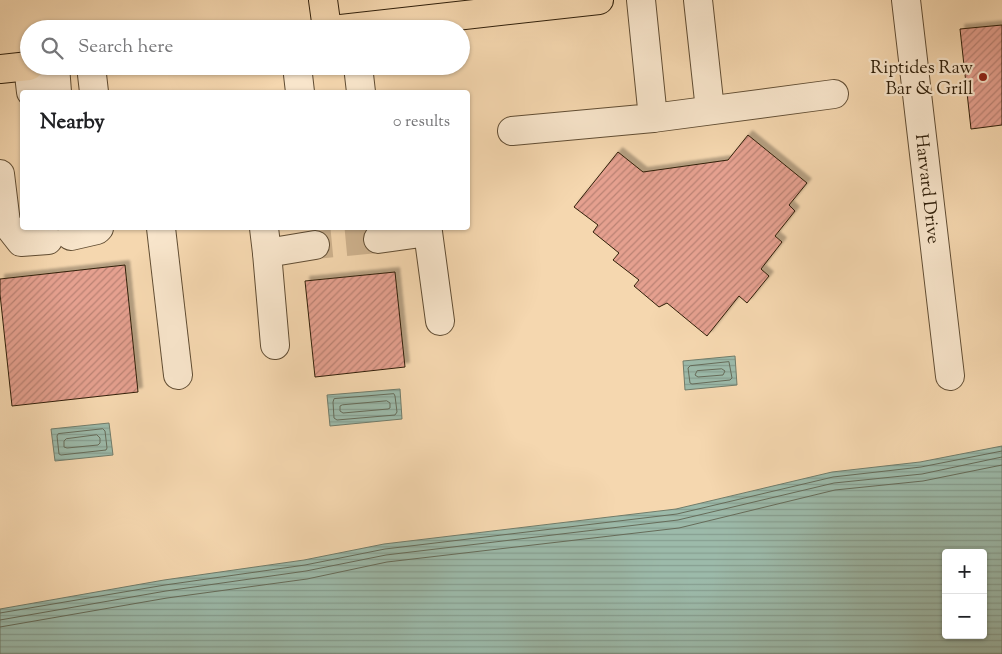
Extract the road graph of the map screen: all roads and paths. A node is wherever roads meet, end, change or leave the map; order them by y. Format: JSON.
{"nodes":[{"id":1,"x":323,"y":0,"type":"edge"},
{"id":2,"x":599,"y":0,"type":"edge"},
{"id":3,"x":641,"y":0,"type":"edge"},
{"id":4,"x":698,"y":0,"type":"edge"},
{"id":5,"x":906,"y":0,"type":"edge"},
{"id":6,"x":326,"y":20,"type":"edge"},
{"id":7,"x":421,"y":20,"type":"edge"},
{"id":8,"x":20,"y":67,"type":"edge"},
{"id":9,"x":0,"y":69,"type":"edge"},
{"id":10,"x":29,"y":75,"type":"edge"},
{"id":11,"x":56,"y":75,"type":"edge"},
{"id":12,"x":92,"y":75,"type":"edge"},
{"id":13,"x":298,"y":75,"type":"edge"},
{"id":14,"x":359,"y":75,"type":"edge"},
{"id":15,"x":31,"y":90,"type":"edge"},
{"id":16,"x":57,"y":90,"type":"edge"},
{"id":17,"x":94,"y":90,"type":"edge"},
{"id":18,"x":300,"y":90,"type":"edge"},
{"id":19,"x":360,"y":90,"type":"edge"},
{"id":20,"x":834,"y":94,"type":"dead end"},
{"id":21,"x":710,"y":110,"type":"junction"},
{"id":22,"x":653,"y":118,"type":"junction"},
{"id":23,"x":512,"y":131,"type":"dead end"},
{"id":24,"x":0,"y":174,"type":"edge"},
{"id":25,"x":96,"y":230,"type":"edge"},
{"id":26,"x":161,"y":230,"type":"edge"},
{"id":27,"x":428,"y":230,"type":"edge"},
{"id":28,"x":9,"y":236,"type":"edge"},
{"id":29,"x":314,"y":236,"type":"tunnel mouth"},
{"id":30,"x":378,"y":239,"type":"dead end"},
{"id":31,"x":265,"y":240,"type":"edge"},
{"id":32,"x":440,"y":321,"type":"dead end"},
{"id":33,"x":275,"y":345,"type":"dead end"},
{"id":34,"x":178,"y":375,"type":"dead end"},
{"id":35,"x":950,"y":376,"type":"dead end"}],
"edges":[{"from":1,"to":6,"type":"main road"},
{"from":2,"to":7,"type":"main road"},
{"from":3,"to":22,"type":"street"},
{"from":4,"to":21,"type":"street"},
{"from":5,"to":35,"type":"street","name":"Harvard Drive"},
{"from":8,"to":9,"type":"main road"},
{"from":10,"to":15,"type":"street"},
{"from":11,"to":16,"type":"street"},
{"from":12,"to":17,"type":"street"},
{"from":13,"to":18,"type":"street"},
{"from":14,"to":19,"type":"street"},
{"from":20,"to":21,"type":"street"},
{"from":21,"to":22,"type":"street"},
{"from":22,"to":23,"type":"street"},
{"from":24,"to":28,"type":"street"},
{"from":25,"to":28,"type":"street"},
{"from":26,"to":34,"type":"street"},
{"from":27,"to":30,"type":"street"},
{"from":27,"to":32,"type":"street"},
{"from":29,"to":31,"type":"street"},
{"from":31,"to":33,"type":"street"}]}
